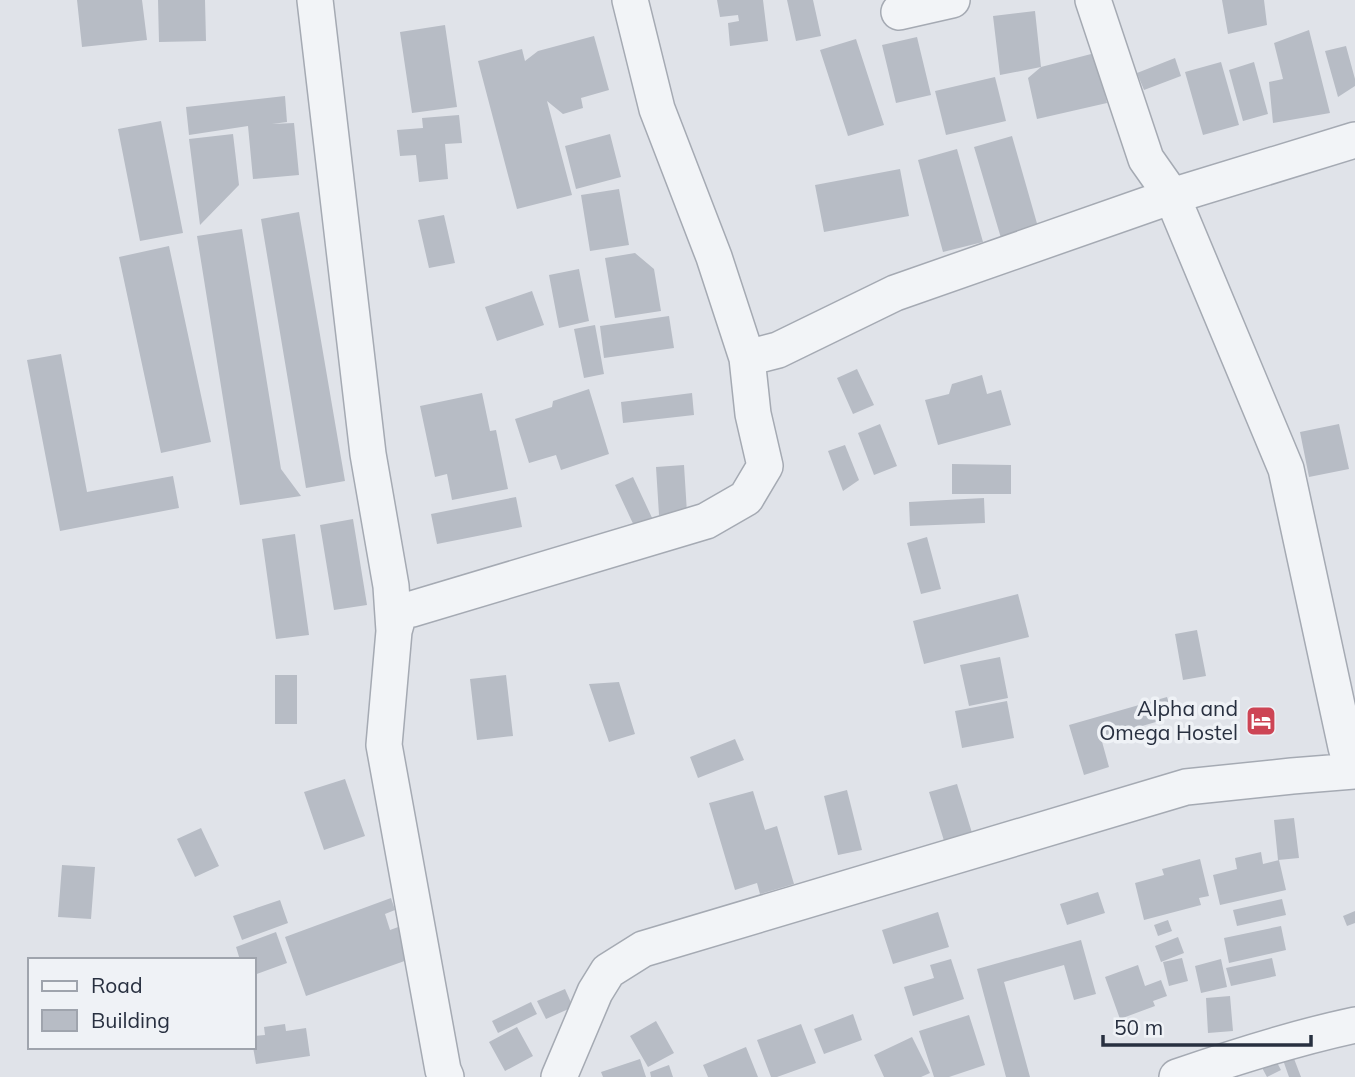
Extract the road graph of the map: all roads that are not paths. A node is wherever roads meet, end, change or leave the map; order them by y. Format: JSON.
{"nodes":[{"id":1,"x":315,"y":0,"type":"edge"},
{"id":2,"x":630,"y":0,"type":"edge"},
{"id":3,"x":952,"y":0,"type":"edge"},
{"id":4,"x":1093,"y":0,"type":"edge"},
{"id":5,"x":899,"y":12,"type":"dead end"},
{"id":6,"x":1355,"y":141,"type":"edge"},
{"id":7,"x":1172,"y":196,"type":"junction"},
{"id":8,"x":747,"y":358,"type":"junction"},
{"id":9,"x":394,"y":631,"type":"junction"},
{"id":10,"x":1354,"y":771,"type":"edge"},
{"id":11,"x":1355,"y":1025,"type":"edge"},
{"id":12,"x":446,"y":1077,"type":"edge"},
{"id":13,"x":559,"y":1077,"type":"edge"},
{"id":14,"x":1177,"y":1077,"type":"edge"}],
"edges":[{"from":1,"to":9,"type":"street"},
{"from":2,"to":8,"type":"street"},
{"from":3,"to":5,"type":"street"},
{"from":4,"to":7,"type":"street"},
{"from":6,"to":7,"type":"street"},
{"from":7,"to":8,"type":"street"},
{"from":7,"to":10,"type":"street"},
{"from":8,"to":9,"type":"street"},
{"from":9,"to":12,"type":"street"},
{"from":10,"to":13,"type":"street"},
{"from":11,"to":14,"type":"street"}]}
